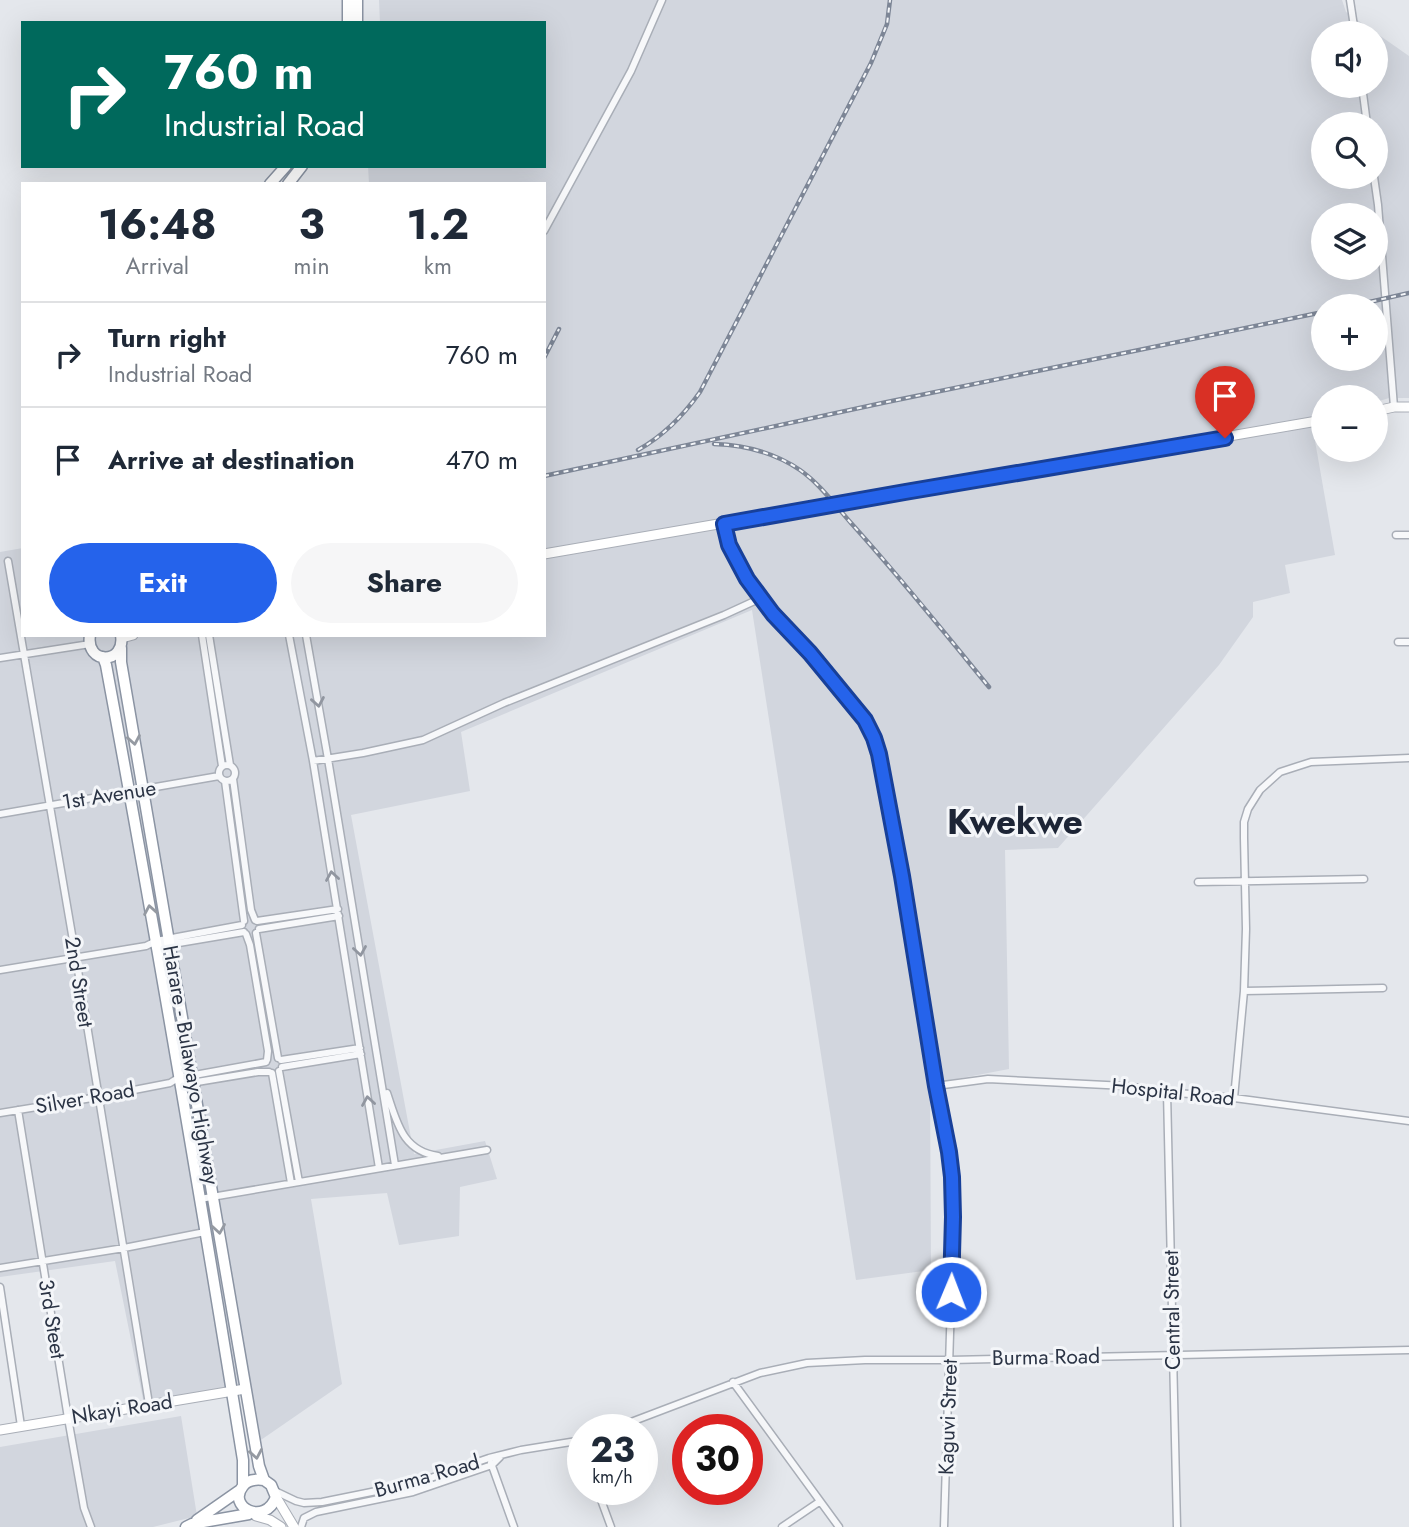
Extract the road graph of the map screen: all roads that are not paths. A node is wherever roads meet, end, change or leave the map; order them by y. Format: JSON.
{"nodes":[{"id":1,"x":348,"y":0,"type":"edge"},
{"id":2,"x":357,"y":0,"type":"edge"},
{"id":3,"x":662,"y":0,"type":"edge"},
{"id":4,"x":1350,"y":0,"type":"edge"},
{"id":5,"x":348,"y":21,"type":"edge"},
{"id":6,"x":357,"y":21,"type":"edge"},
{"id":7,"x":1353,"y":21,"type":"edge"},
{"id":8,"x":284,"y":168,"type":"edge"},
{"id":9,"x":300,"y":168,"type":"edge"},
{"id":10,"x":272,"y":182,"type":"edge"},
{"id":11,"x":290,"y":182,"type":"edge"},
{"id":12,"x":1376,"y":189,"type":"edge"},
{"id":13,"x":546,"y":227,"type":"edge"},
{"id":14,"x":1394,"y":407,"type":"junction"},
{"id":15,"x":1409,"y":407,"type":"edge"},
{"id":16,"x":1388,"y":408,"type":"edge"},
{"id":17,"x":1311,"y":422,"type":"edge"},
{"id":18,"x":724,"y":524,"type":"junction"},
{"id":19,"x":1396,"y":535,"type":"dead end"},
{"id":20,"x":1409,"y":535,"type":"edge"},
{"id":21,"x":546,"y":554,"type":"edge"},
{"id":22,"x":8,"y":561,"type":"dead end"},
{"id":23,"x":761,"y":598,"type":"junction"},
{"id":24,"x":202,"y":637,"type":"edge"},
{"id":25,"x":209,"y":637,"type":"edge"},
{"id":26,"x":289,"y":637,"type":"edge"},
{"id":27,"x":306,"y":637,"type":"edge"},
{"id":28,"x":124,"y":639,"type":"edge"},
{"id":29,"x":90,"y":640,"type":"edge"},
{"id":30,"x":1398,"y":642,"type":"dead end"},
{"id":31,"x":1409,"y":642,"type":"edge"},
{"id":32,"x":23,"y":654,"type":"junction"},
{"id":33,"x":103,"y":657,"type":"junction"},
{"id":34,"x":0,"y":658,"type":"edge"},
{"id":35,"x":128,"y":705,"type":"junction"},
{"id":36,"x":114,"y":707,"type":"junction"},
{"id":37,"x":1409,"y":758,"type":"edge"},
{"id":38,"x":328,"y":759,"type":"junction"},
{"id":39,"x":313,"y":761,"type":"junction"},
{"id":40,"x":230,"y":765,"type":"junction"},
{"id":41,"x":222,"y":766,"type":"junction"},
{"id":42,"x":225,"y":779,"type":"junction"},
{"id":43,"x":143,"y":789,"type":"junction"},
{"id":44,"x":130,"y":792,"type":"junction"},
{"id":45,"x":50,"y":805,"type":"junction"},
{"id":46,"x":0,"y":814,"type":"edge"},
{"id":47,"x":343,"y":850,"type":"junction"},
{"id":48,"x":328,"y":852,"type":"junction"},
{"id":49,"x":1364,"y":879,"type":"dead end"},
{"id":50,"x":1198,"y":882,"type":"dead end"},
{"id":51,"x":1244,"y":882,"type":"junction"},
{"id":52,"x":338,"y":912,"type":"junction"},
{"id":53,"x":257,"y":926,"type":"junction"},
{"id":54,"x":244,"y":928,"type":"junction"},
{"id":55,"x":169,"y":942,"type":"junction"},
{"id":56,"x":153,"y":944,"type":"junction"},
{"id":57,"x":76,"y":958,"type":"junction"},
{"id":58,"x":0,"y":970,"type":"edge"},
{"id":59,"x":1384,"y":988,"type":"dead end"},
{"id":60,"x":1244,"y":991,"type":"junction"},
{"id":61,"x":360,"y":1051,"type":"junction"},
{"id":62,"x":267,"y":1061,"type":"junction"},
{"id":63,"x":277,"y":1067,"type":"junction"},
{"id":64,"x":381,"y":1079,"type":"junction"},
{"id":65,"x":193,"y":1080,"type":"junction"},
{"id":66,"x":176,"y":1082,"type":"junction"},
{"id":67,"x":936,"y":1086,"type":"junction"},
{"id":68,"x":1167,"y":1092,"type":"junction"},
{"id":69,"x":98,"y":1097,"type":"junction"},
{"id":70,"x":1234,"y":1098,"type":"junction"},
{"id":71,"x":18,"y":1110,"type":"junction"},
{"id":72,"x":0,"y":1113,"type":"edge"},
{"id":73,"x":1409,"y":1121,"type":"edge"},
{"id":74,"x":201,"y":1128,"type":"junction"},
{"id":75,"x":188,"y":1130,"type":"junction"},
{"id":76,"x":487,"y":1150,"type":"dead end"},
{"id":77,"x":444,"y":1157,"type":"junction"},
{"id":78,"x":395,"y":1166,"type":"junction"},
{"id":79,"x":379,"y":1168,"type":"junction"},
{"id":80,"x":295,"y":1182,"type":"junction"},
{"id":81,"x":214,"y":1197,"type":"junction"},
{"id":82,"x":200,"y":1199,"type":"junction"},
{"id":83,"x":205,"y":1232,"type":"junction"},
{"id":84,"x":124,"y":1248,"type":"junction"},
{"id":85,"x":43,"y":1262,"type":"junction"},
{"id":86,"x":0,"y":1268,"type":"edge"},
{"id":87,"x":0,"y":1287,"type":"edge"},
{"id":88,"x":234,"y":1323,"type":"junction"},
{"id":89,"x":221,"y":1325,"type":"junction"},
{"id":90,"x":1409,"y":1350,"type":"edge"},
{"id":91,"x":1172,"y":1355,"type":"junction"},
{"id":92,"x":950,"y":1360,"type":"junction"},
{"id":93,"x":241,"y":1363,"type":"junction"},
{"id":94,"x":227,"y":1366,"type":"junction"},
{"id":95,"x":733,"y":1382,"type":"junction"},
{"id":96,"x":245,"y":1389,"type":"junction"},
{"id":97,"x":232,"y":1391,"type":"junction"},
{"id":98,"x":149,"y":1404,"type":"junction"},
{"id":99,"x":651,"y":1414,"type":"edge"},
{"id":100,"x":68,"y":1418,"type":"junction"},
{"id":101,"x":21,"y":1426,"type":"junction"},
{"id":102,"x":0,"y":1430,"type":"edge"},
{"id":103,"x":567,"y":1442,"type":"edge"},
{"id":104,"x":490,"y":1461,"type":"junction"},
{"id":105,"x":264,"y":1480,"type":"junction"},
{"id":106,"x":242,"y":1488,"type":"junction"},
{"id":107,"x":275,"y":1493,"type":"junction"},
{"id":108,"x":819,"y":1502,"type":"junction"},
{"id":109,"x":603,"y":1505,"type":"edge"},
{"id":110,"x":252,"y":1515,"type":"junction"},
{"id":111,"x":189,"y":1526,"type":"edge"},
{"id":112,"x":91,"y":1527,"type":"edge"},
{"id":113,"x":281,"y":1527,"type":"edge"},
{"id":114,"x":294,"y":1527,"type":"edge"},
{"id":115,"x":301,"y":1527,"type":"edge"},
{"id":116,"x":514,"y":1527,"type":"edge"},
{"id":117,"x":611,"y":1527,"type":"edge"},
{"id":118,"x":782,"y":1527,"type":"edge"},
{"id":119,"x":839,"y":1527,"type":"edge"},
{"id":120,"x":944,"y":1527,"type":"edge"},
{"id":121,"x":1177,"y":1527,"type":"edge"}],
"edges":[{"from":1,"to":5,"type":"highway"},
{"from":2,"to":6,"type":"highway"},
{"from":3,"to":13,"type":"street"},
{"from":4,"to":7,"type":"street"},
{"from":8,"to":10,"type":"highway"},
{"from":9,"to":11,"type":"highway"},
{"from":12,"to":14,"type":"street"},
{"from":14,"to":15,"type":"street"},
{"from":14,"to":16,"type":"street"},
{"from":17,"to":18,"type":"street"},
{"from":18,"to":21,"type":"street"},
{"from":18,"to":23,"type":"street","name":"Kaguvi Street"},
{"from":19,"to":20,"type":"street"},
{"from":22,"to":32,"type":"street","name":"2nd Street"},
{"from":23,"to":38,"type":"street"},
{"from":23,"to":67,"type":"street","name":"Kaguvi Street"},
{"from":24,"to":41,"type":"street"},
{"from":25,"to":40,"type":"street"},
{"from":26,"to":39,"type":"street"},
{"from":27,"to":38,"type":"street","one_way":true},
{"from":28,"to":33,"type":"highway","name":"Harare - Bulawayo Highway"},
{"from":28,"to":35,"type":"highway","name":"Harare - Bulawayo Highway"},
{"from":29,"to":32,"type":"street"},
{"from":29,"to":33,"type":"highway"},
{"from":30,"to":31,"type":"street"},
{"from":32,"to":34,"type":"street"},
{"from":32,"to":45,"type":"street","name":"2nd Street"},
{"from":33,"to":36,"type":"highway","name":"Harare - Bulawayo Highway"},
{"from":35,"to":36,"type":"highway"},
{"from":35,"to":43,"type":"highway","name":"Harare - Bulawayo Highway","one_way":true},
{"from":36,"to":44,"type":"highway","name":"Harare - Bulawayo Highway"},
{"from":37,"to":51,"type":"street"},
{"from":38,"to":39,"type":"street"},
{"from":38,"to":47,"type":"street"},
{"from":39,"to":48,"type":"street"},
{"from":40,"to":41,"type":"street"},
{"from":40,"to":42,"type":"street"},
{"from":41,"to":42,"type":"street"},
{"from":42,"to":43,"type":"street","name":"1st Avenue"},
{"from":42,"to":53,"type":"street"},
{"from":42,"to":54,"type":"street"},
{"from":43,"to":44,"type":"street","name":"1st Avenue"},
{"from":43,"to":55,"type":"highway","name":"Harare - Bulawayo Highway"},
{"from":44,"to":45,"type":"street","name":"1st Avenue"},
{"from":56,"to":44,"type":"highway","name":"Harare - Bulawayo Highway","one_way":true},
{"from":45,"to":46,"type":"street","name":"1st Avenue"},
{"from":45,"to":57,"type":"street","name":"2nd Street"},
{"from":47,"to":48,"type":"street"},
{"from":47,"to":64,"type":"street","one_way":true},
{"from":52,"to":48,"type":"street","one_way":true},
{"from":49,"to":51,"type":"street"},
{"from":50,"to":51,"type":"street"},
{"from":51,"to":60,"type":"street"},
{"from":52,"to":53,"type":"street"},
{"from":52,"to":61,"type":"street"},
{"from":53,"to":54,"type":"street"},
{"from":53,"to":54,"type":"street"},
{"from":53,"to":63,"type":"street"},
{"from":54,"to":55,"type":"street"},
{"from":54,"to":62,"type":"street"},
{"from":55,"to":56,"type":"street"},
{"from":55,"to":65,"type":"highway","name":"Harare - Bulawayo Highway"},
{"from":56,"to":57,"type":"street"},
{"from":56,"to":66,"type":"highway","name":"Harare - Bulawayo Highway"},
{"from":57,"to":58,"type":"street"},
{"from":57,"to":69,"type":"street","name":"2nd Street"},
{"from":59,"to":60,"type":"street"},
{"from":60,"to":70,"type":"street"},
{"from":61,"to":63,"type":"street"},
{"from":79,"to":61,"type":"street","one_way":true},
{"from":62,"to":63,"type":"street"},
{"from":62,"to":63,"type":"street"},
{"from":62,"to":65,"type":"street"},
{"from":63,"to":65,"type":"street"},
{"from":63,"to":80,"type":"street"},
{"from":64,"to":77,"type":"street"},
{"from":64,"to":78,"type":"street"},
{"from":65,"to":66,"type":"street","name":"Silver Road"},
{"from":65,"to":74,"type":"highway","name":"Harare - Bulawayo Highway"},
{"from":66,"to":69,"type":"street","name":"Silver Road"},
{"from":66,"to":75,"type":"highway","name":"Harare - Bulawayo Highway"},
{"from":67,"to":68,"type":"street","name":"Hospital Road"},
{"from":67,"to":92,"type":"street","name":"Kaguvi Street"},
{"from":68,"to":70,"type":"street","name":"Hospital Road"},
{"from":68,"to":91,"type":"street","name":"Central Street"},
{"from":69,"to":71,"type":"street","name":"Silver Road"},
{"from":69,"to":84,"type":"street","name":"2nd Street"},
{"from":70,"to":73,"type":"street","name":"Hospital Road"},
{"from":71,"to":72,"type":"street","name":"Silver Road"},
{"from":71,"to":85,"type":"street","name":"3rd Steet"},
{"from":74,"to":75,"type":"highway"},
{"from":74,"to":81,"type":"highway","name":"Harare - Bulawayo Highway"},
{"from":75,"to":82,"type":"highway","name":"Harare - Bulawayo Highway"},
{"from":76,"to":77,"type":"street"},
{"from":77,"to":78,"type":"street"},
{"from":78,"to":79,"type":"street"},
{"from":79,"to":80,"type":"street"},
{"from":80,"to":81,"type":"street"},
{"from":81,"to":82,"type":"street"},
{"from":81,"to":88,"type":"highway","name":"Harare - Bulawayo Highway","one_way":true},
{"from":82,"to":83,"type":"highway","name":"Harare - Bulawayo Highway"},
{"from":83,"to":84,"type":"street"},
{"from":83,"to":89,"type":"highway","name":"Harare - Bulawayo Highway"},
{"from":84,"to":85,"type":"street"},
{"from":84,"to":98,"type":"street","name":"2nd Street"},
{"from":85,"to":86,"type":"street"},
{"from":85,"to":100,"type":"street","name":"3rd Steet"},
{"from":87,"to":101,"type":"street"},
{"from":88,"to":89,"type":"highway"},
{"from":88,"to":93,"type":"highway","name":"Harare - Bulawayo Highway"},
{"from":89,"to":94,"type":"highway","name":"Harare - Bulawayo Highway"},
{"from":90,"to":91,"type":"street","name":"Burma Road"},
{"from":91,"to":92,"type":"street","name":"Burma Road"},
{"from":91,"to":121,"type":"street","name":"Central Street"},
{"from":92,"to":95,"type":"street","name":"Burma Road"},
{"from":92,"to":120,"type":"street","name":"Kaguvi Street"},
{"from":93,"to":94,"type":"highway"},
{"from":93,"to":96,"type":"highway","name":"Harare - Bulawayo Highway"},
{"from":94,"to":97,"type":"highway","name":"Harare - Bulawayo Highway"},
{"from":95,"to":99,"type":"street","name":"Burma Road"},
{"from":95,"to":108,"type":"street"},
{"from":96,"to":97,"type":"street","name":"Nkayi Road"},
{"from":96,"to":105,"type":"highway","name":"Harare - Bulawayo Highway","one_way":true},
{"from":97,"to":98,"type":"street","name":"Nkayi Road"},
{"from":97,"to":106,"type":"highway","name":"Harare - Bulawayo Highway"},
{"from":98,"to":100,"type":"street","name":"Nkayi Road"},
{"from":100,"to":101,"type":"street","name":"Nkayi Road"},
{"from":100,"to":112,"type":"street","name":"3rd Steet"},
{"from":101,"to":102,"type":"street","name":"Nkayi Road"},
{"from":103,"to":104,"type":"street","name":"Burma Road"},
{"from":104,"to":107,"type":"street","name":"Burma Road"},
{"from":104,"to":115,"type":"street"},
{"from":104,"to":116,"type":"street"},
{"from":105,"to":106,"type":"highway"},
{"from":105,"to":107,"type":"highway","name":"Harare - Bulawayo Highway"},
{"from":106,"to":110,"type":"highway","name":"Harare - Bulawayo Highway"},
{"from":106,"to":111,"type":"highway"},
{"from":107,"to":110,"type":"highway"},
{"from":107,"to":114,"type":"street"},
{"from":108,"to":118,"type":"street"},
{"from":108,"to":119,"type":"street"},
{"from":109,"to":117,"type":"street"},
{"from":110,"to":111,"type":"highway"},
{"from":110,"to":113,"type":"street"}]}
